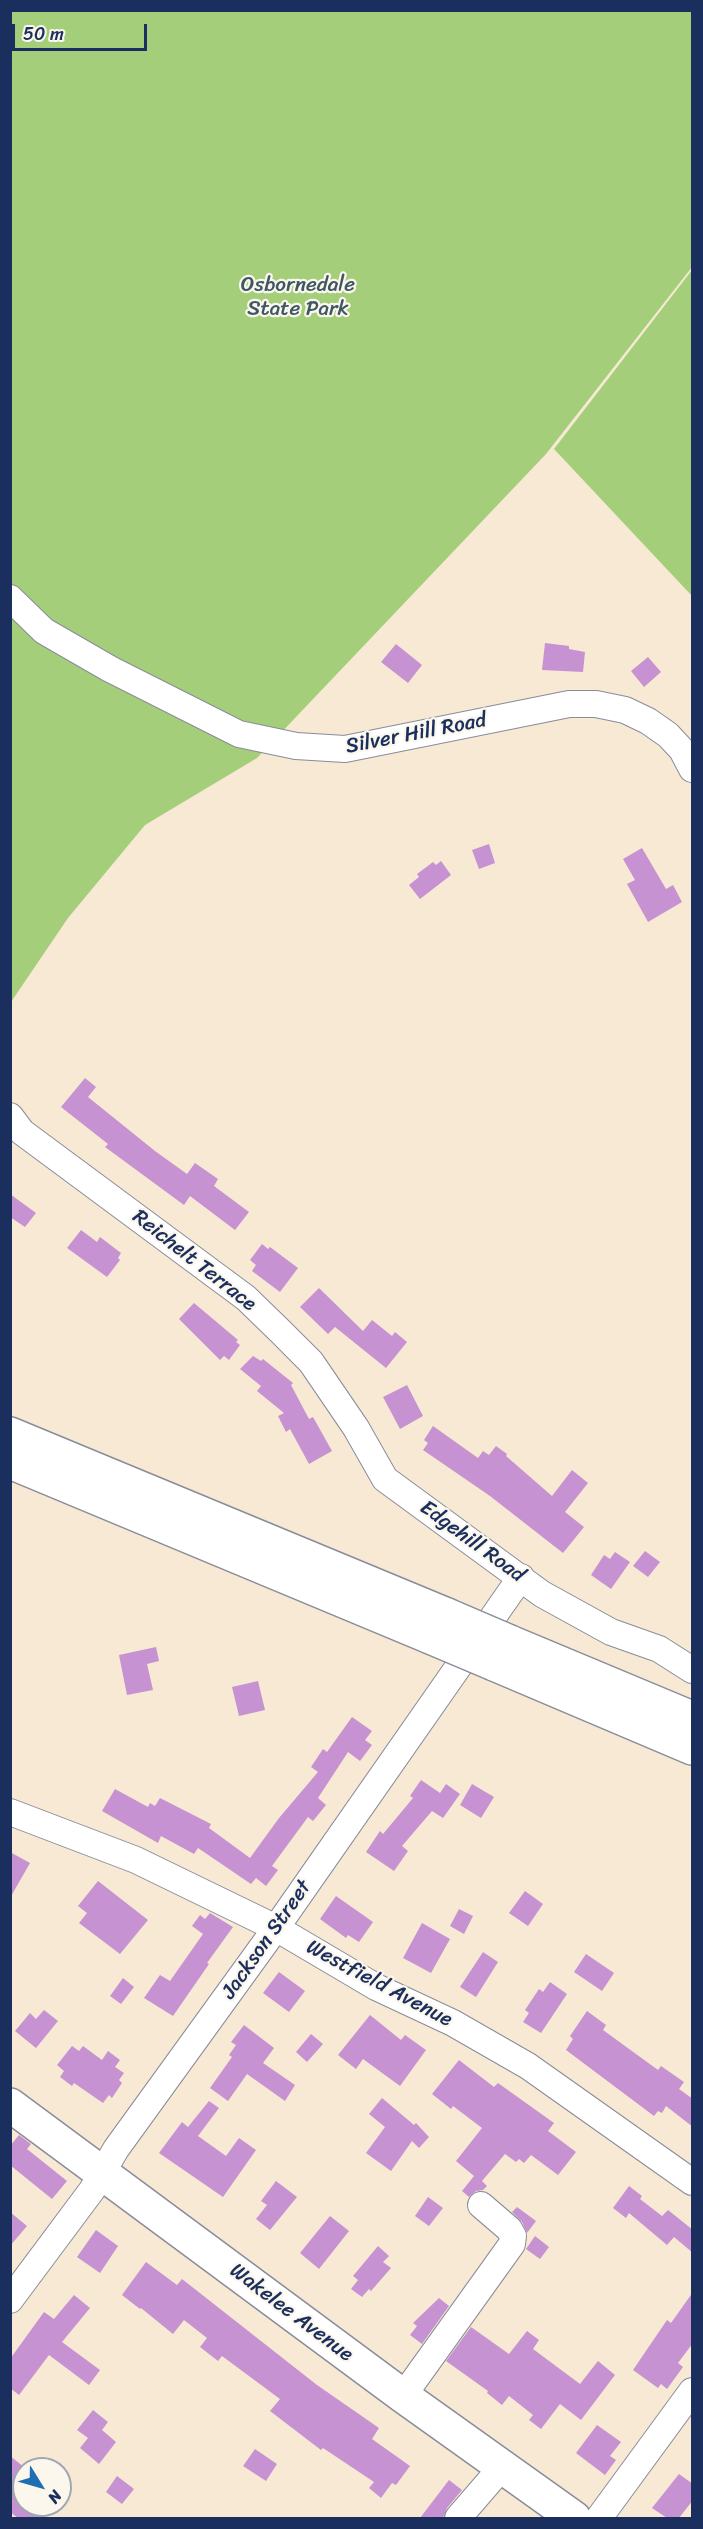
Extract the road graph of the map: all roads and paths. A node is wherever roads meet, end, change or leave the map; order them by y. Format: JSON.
{"nodes":[{"id":1,"x":10,"y":598,"type":"edge"},
{"id":2,"x":693,"y":769,"type":"edge"},
{"id":3,"x":10,"y":1116,"type":"edge"},
{"id":4,"x":356,"y":1428,"type":"joint"},
{"id":5,"x":10,"y":1434,"type":"edge"},
{"id":6,"x":10,"y":1462,"type":"edge"},
{"id":7,"x":521,"y":1577,"type":"junction"},
{"id":8,"x":438,"y":1626,"type":"junction"},
{"id":9,"x":502,"y":1653,"type":"junction"},
{"id":10,"x":693,"y":1670,"type":"edge"},
{"id":11,"x":693,"y":1718,"type":"edge"},
{"id":12,"x":693,"y":1748,"type":"edge"},
{"id":13,"x":10,"y":1812,"type":"edge"},
{"id":14,"x":276,"y":1928,"type":"junction"},
{"id":15,"x":10,"y":2105,"type":"edge"},
{"id":16,"x":102,"y":2173,"type":"junction"},
{"id":17,"x":693,"y":2182,"type":"edge"},
{"id":18,"x":481,"y":2205,"type":"dead end"},
{"id":19,"x":10,"y":2300,"type":"edge"},
{"id":20,"x":693,"y":2391,"type":"edge"},
{"id":21,"x":403,"y":2396,"type":"junction"},
{"id":22,"x":494,"y":2476,"type":"junction"},
{"id":23,"x":458,"y":2518,"type":"edge"},
{"id":24,"x":476,"y":2518,"type":"edge"},
{"id":25,"x":574,"y":2518,"type":"edge"},
{"id":26,"x":599,"y":2518,"type":"edge"}],
"edges":[{"from":1,"to":2,"type":"street","name":"Silver Hill Road"},
{"from":3,"to":4,"type":"street","name":"Reichelt Terrace"},
{"from":4,"to":7,"type":"street","name":"Edgehill Road"},
{"from":5,"to":8,"type":"main road"},
{"from":6,"to":8,"type":"main road"},
{"from":7,"to":10,"type":"street","name":"Edgehill Road"},
{"from":7,"to":14,"type":"street","name":"Jackson Street"},
{"from":8,"to":9,"type":"main road","bridge":true},
{"from":9,"to":11,"type":"main road"},
{"from":9,"to":12,"type":"main road"},
{"from":13,"to":14,"type":"street","name":"Westfield Avenue"},
{"from":14,"to":16,"type":"street","name":"Jackson Street"},
{"from":14,"to":17,"type":"street","name":"Westfield Avenue"},
{"from":15,"to":16,"type":"main road","name":"Wakelee Avenue"},
{"from":16,"to":19,"type":"street","name":"Jackson Street"},
{"from":16,"to":21,"type":"main road","name":"Wakelee Avenue"},
{"from":18,"to":21,"type":"street"},
{"from":20,"to":26,"type":"street"},
{"from":21,"to":22,"type":"main road","name":"Wakelee Avenue"},
{"from":22,"to":23,"type":"street"},
{"from":22,"to":24,"type":"street"},
{"from":22,"to":25,"type":"main road","name":"Wakelee Avenue"}]}
